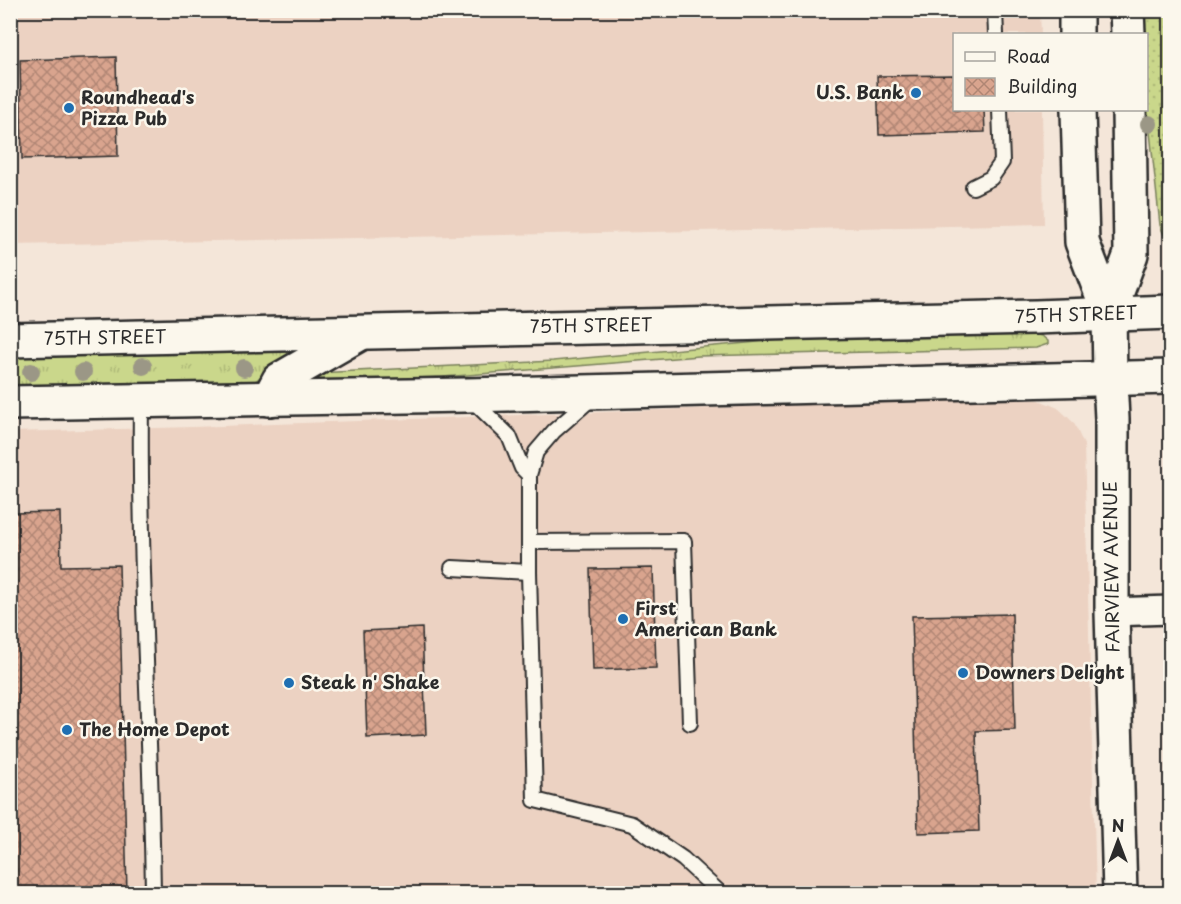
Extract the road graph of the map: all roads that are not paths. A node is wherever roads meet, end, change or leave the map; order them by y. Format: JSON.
{"nodes":[{"id":1,"x":995,"y":10,"type":"edge"},
{"id":2,"x":1076,"y":10,"type":"edge"},
{"id":3,"x":1127,"y":10,"type":"edge"},
{"id":4,"x":996,"y":33,"type":"edge"},
{"id":5,"x":1076,"y":33,"type":"edge"},
{"id":6,"x":1128,"y":33,"type":"edge"},
{"id":7,"x":1000,"y":111,"type":"edge"},
{"id":8,"x":1078,"y":111,"type":"edge"},
{"id":9,"x":1129,"y":111,"type":"edge"},
{"id":10,"x":973,"y":187,"type":"dead end"},
{"id":11,"x":1170,"y":312,"type":"edge"},
{"id":12,"x":1109,"y":313,"type":"junction"},
{"id":13,"x":363,"y":332,"type":"junction"},
{"id":14,"x":10,"y":340,"type":"edge"},
{"id":15,"x":1170,"y":377,"type":"edge"},
{"id":16,"x":1110,"y":378,"type":"junction"},
{"id":17,"x":599,"y":392,"type":"junction"},
{"id":18,"x":467,"y":395,"type":"junction"},
{"id":19,"x":269,"y":399,"type":"junction"},
{"id":20,"x":141,"y":400,"type":"junction"},
{"id":21,"x":10,"y":403,"type":"edge"},
{"id":22,"x":529,"y":475,"type":"junction"},
{"id":23,"x":529,"y":542,"type":"junction"},
{"id":24,"x":452,"y":568,"type":"dead end"},
{"id":25,"x":529,"y":572,"type":"junction"},
{"id":26,"x":1170,"y":610,"type":"edge"},
{"id":27,"x":1112,"y":612,"type":"junction"},
{"id":28,"x":690,"y":723,"type":"dead end"},
{"id":29,"x":153,"y":894,"type":"edge"},
{"id":30,"x":721,"y":894,"type":"edge"},
{"id":31,"x":1120,"y":894,"type":"edge"}],
"edges":[{"from":1,"to":4,"type":"lane"},
{"from":2,"to":5,"type":"main road"},
{"from":3,"to":6,"type":"main road"},
{"from":7,"to":10,"type":"lane"},
{"from":8,"to":12,"type":"main road","name":"FAIRVIEW AVENUE"},
{"from":9,"to":12,"type":"main road","name":"FAIRVIEW AVENUE"},
{"from":11,"to":12,"type":"main road","name":"75TH STREET"},
{"from":12,"to":13,"type":"main road","name":"75TH STREET"},
{"from":12,"to":16,"type":"main road","name":"FAIRVIEW AVENUE"},
{"from":13,"to":14,"type":"main road","name":"75TH STREET"},
{"from":13,"to":19,"type":"main road"},
{"from":15,"to":16,"type":"main road"},
{"from":16,"to":17,"type":"main road"},
{"from":16,"to":27,"type":"main road","name":"FAIRVIEW AVENUE"},
{"from":17,"to":18,"type":"main road"},
{"from":17,"to":22,"type":"lane"},
{"from":18,"to":19,"type":"main road"},
{"from":18,"to":22,"type":"lane"},
{"from":19,"to":20,"type":"main road"},
{"from":20,"to":21,"type":"main road"},
{"from":20,"to":29,"type":"lane"},
{"from":22,"to":23,"type":"lane"},
{"from":23,"to":25,"type":"lane"},
{"from":23,"to":28,"type":"lane"},
{"from":24,"to":25,"type":"lane"},
{"from":25,"to":30,"type":"lane"},
{"from":26,"to":27,"type":"street"},
{"from":27,"to":31,"type":"main road","name":"FAIRVIEW AVENUE"}]}
